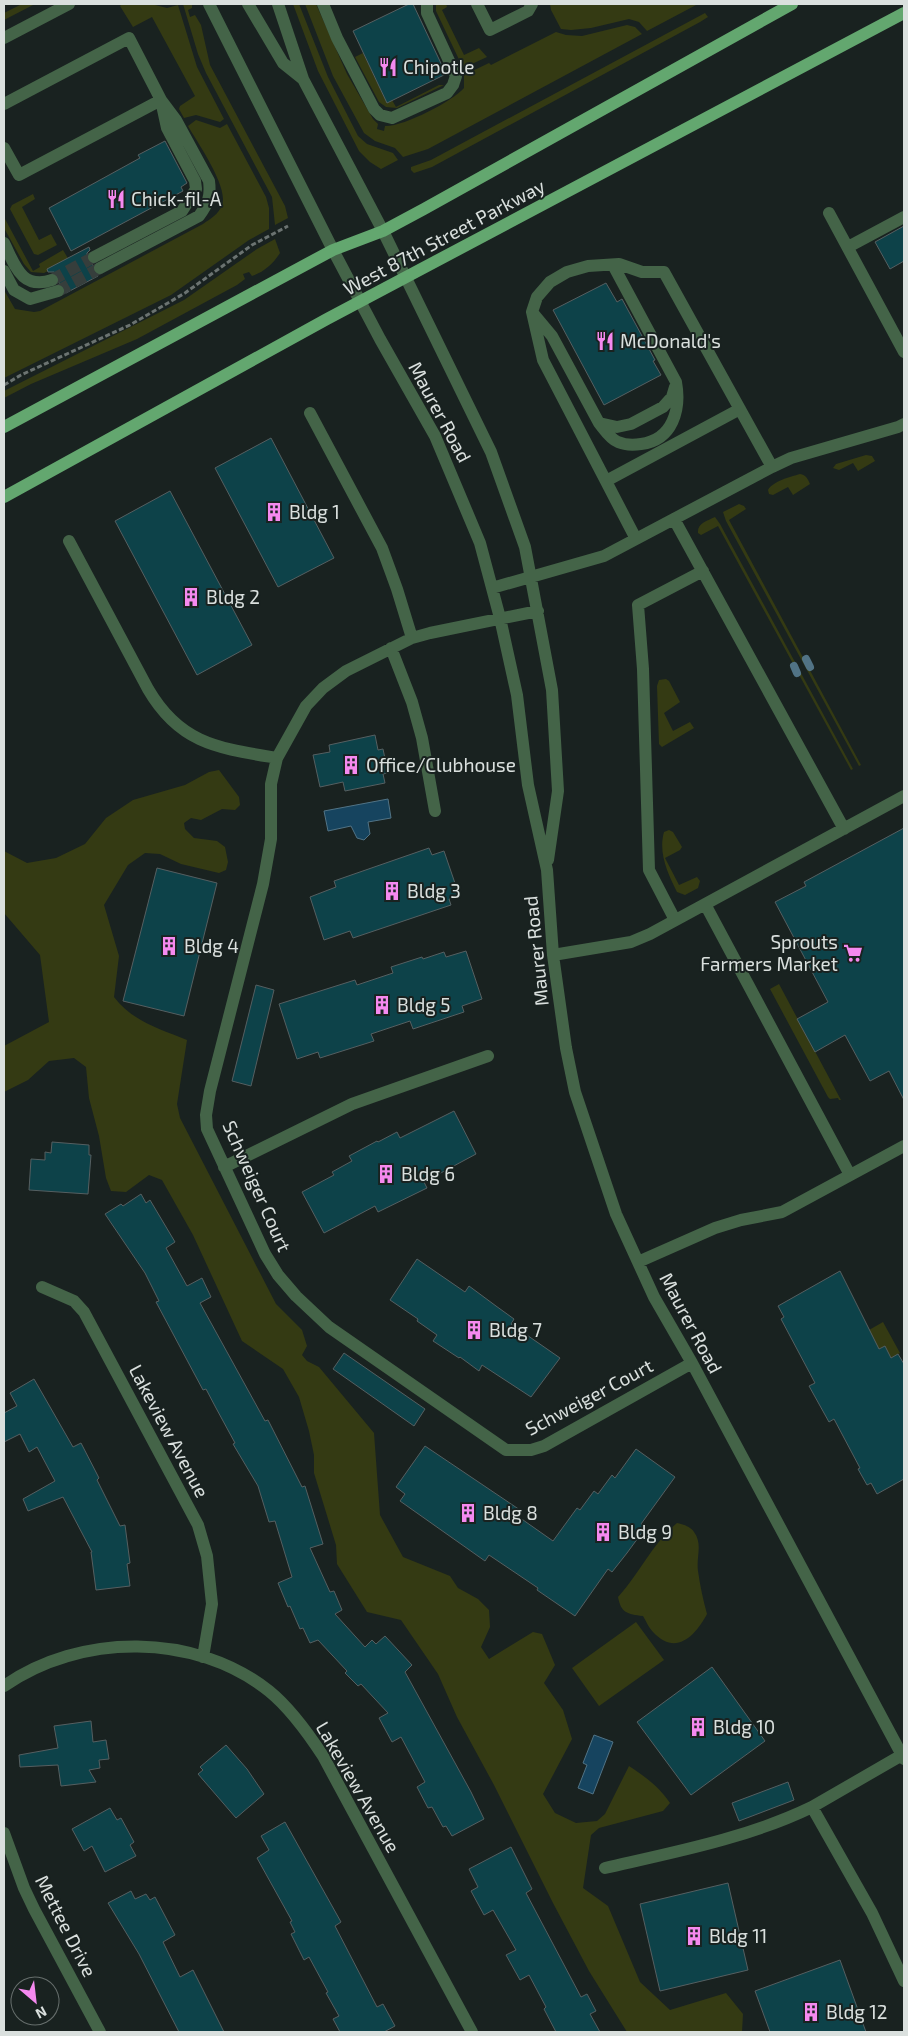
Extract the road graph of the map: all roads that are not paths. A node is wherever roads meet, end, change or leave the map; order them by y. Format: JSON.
{"nodes":[{"id":1,"x":69,"y":4,"type":"edge"},
{"id":2,"x":209,"y":4,"type":"edge"},
{"id":3,"x":248,"y":4,"type":"edge"},
{"id":4,"x":278,"y":4,"type":"edge"},
{"id":5,"x":323,"y":4,"type":"edge"},
{"id":6,"x":427,"y":4,"type":"edge"},
{"id":7,"x":477,"y":4,"type":"edge"},
{"id":8,"x":532,"y":4,"type":"edge"},
{"id":9,"x":792,"y":4,"type":"edge"},
{"id":10,"x":904,"y":14,"type":"edge"},
{"id":11,"x":4,"y":38,"type":"edge"},
{"id":12,"x":303,"y":79,"type":"junction"},
{"id":13,"x":160,"y":100,"type":"junction"},
{"id":14,"x":4,"y":104,"type":"edge"},
{"id":15,"x":4,"y":148,"type":"edge"},
{"id":16,"x":829,"y":213,"type":"dead end"},
{"id":17,"x":904,"y":217,"type":"edge"},
{"id":18,"x":383,"y":231,"type":"junction"},
{"id":19,"x":4,"y":243,"type":"edge"},
{"id":20,"x":848,"y":248,"type":"junction"},
{"id":21,"x":333,"y":250,"type":"junction"},
{"id":22,"x":613,"y":265,"type":"junction"},
{"id":23,"x":4,"y":271,"type":"edge"},
{"id":24,"x":406,"y":279,"type":"junction"},
{"id":25,"x":52,"y":280,"type":"tunnel mouth"},
{"id":26,"x":58,"y":292,"type":"tunnel mouth"},
{"id":27,"x":361,"y":302,"type":"junction"},
{"id":28,"x":532,"y":312,"type":"junction"},
{"id":29,"x":904,"y":352,"type":"edge"},
{"id":30,"x":676,"y":382,"type":"junction"},
{"id":31,"x":740,"y":409,"type":"junction"},
{"id":32,"x":310,"y":413,"type":"dead end"},
{"id":33,"x":599,"y":423,"type":"junction"},
{"id":34,"x":904,"y":424,"type":"edge"},
{"id":35,"x":4,"y":427,"type":"edge"},
{"id":36,"x":772,"y":466,"type":"junction"},
{"id":37,"x":606,"y":482,"type":"junction"},
{"id":38,"x":4,"y":497,"type":"edge"},
{"id":39,"x":674,"y":519,"type":"junction"},
{"id":40,"x":636,"y":539,"type":"junction"},
{"id":41,"x":69,"y":541,"type":"dead end"},
{"id":42,"x":703,"y":571,"type":"junction"},
{"id":43,"x":532,"y":578,"type":"junction"},
{"id":44,"x":492,"y":588,"type":"junction"},
{"id":45,"x":538,"y":611,"type":"junction"},
{"id":46,"x":500,"y":618,"type":"junction"},
{"id":47,"x":412,"y":638,"type":"junction"},
{"id":48,"x":391,"y":648,"type":"junction"},
{"id":49,"x":277,"y":758,"type":"junction"},
{"id":50,"x":904,"y":796,"type":"edge"},
{"id":51,"x":435,"y":811,"type":"dead end"},
{"id":52,"x":844,"y":829,"type":"junction"},
{"id":53,"x":547,"y":870,"type":"junction"},
{"id":54,"x":705,"y":904,"type":"junction"},
{"id":55,"x":675,"y":920,"type":"junction"},
{"id":56,"x":553,"y":955,"type":"junction"},
{"id":57,"x":488,"y":1056,"type":"dead end"},
{"id":58,"x":904,"y":1146,"type":"edge"},
{"id":59,"x":224,"y":1167,"type":"junction"},
{"id":60,"x":850,"y":1175,"type":"junction"},
{"id":61,"x":638,"y":1262,"type":"junction"},
{"id":62,"x":42,"y":1286,"type":"dead end"},
{"id":63,"x":692,"y":1363,"type":"junction"},
{"id":64,"x":203,"y":1657,"type":"junction"},
{"id":65,"x":4,"y":1686,"type":"edge"},
{"id":66,"x":904,"y":1755,"type":"edge"},
{"id":67,"x":812,"y":1807,"type":"junction"},
{"id":68,"x":4,"y":1833,"type":"edge"},
{"id":69,"x":605,"y":1868,"type":"dead end"},
{"id":70,"x":904,"y":1981,"type":"edge"},
{"id":71,"x":100,"y":2032,"type":"edge"},
{"id":72,"x":472,"y":2032,"type":"edge"}],
"edges":[{"from":1,"to":11,"type":"street"},
{"from":2,"to":21,"type":"street","name":"Maurer Road"},
{"from":3,"to":12,"type":"street","name":"Maurer Road"},
{"from":4,"to":12,"type":"street","name":"Maurer Road"},
{"from":5,"to":6,"type":"street"},
{"from":7,"to":8,"type":"street"},
{"from":9,"to":18,"type":"main road","name":"West 87th Street Parkway"},
{"from":10,"to":24,"type":"main road","name":"West 87th Street Parkway"},
{"from":12,"to":18,"type":"street","name":"Maurer Road"},
{"from":13,"to":13,"type":"street"},
{"from":13,"to":14,"type":"street"},
{"from":13,"to":15,"type":"street"},
{"from":16,"to":20,"type":"street"},
{"from":17,"to":20,"type":"street"},
{"from":18,"to":21,"type":"main road","name":"West 87th Street Parkway"},
{"from":18,"to":24,"type":"street","name":"Maurer Road"},
{"from":19,"to":25,"type":"street"},
{"from":20,"to":29,"type":"street"},
{"from":21,"to":27,"type":"street","name":"Maurer Road"},
{"from":21,"to":35,"type":"main road","name":"West 87th Street Parkway"},
{"from":22,"to":28,"type":"street"},
{"from":22,"to":30,"type":"street"},
{"from":22,"to":31,"type":"street"},
{"from":23,"to":26,"type":"street"},
{"from":24,"to":27,"type":"main road","name":"West 87th Street Parkway"},
{"from":24,"to":43,"type":"street","name":"Maurer Road"},
{"from":27,"to":38,"type":"main road","name":"West 87th Street Parkway"},
{"from":27,"to":44,"type":"street","name":"Maurer Road"},
{"from":28,"to":33,"type":"street"},
{"from":28,"to":37,"type":"street"},
{"from":30,"to":33,"type":"street"},
{"from":30,"to":33,"type":"street"},
{"from":31,"to":36,"type":"street"},
{"from":31,"to":37,"type":"street"},
{"from":32,"to":47,"type":"street"},
{"from":34,"to":36,"type":"street"},
{"from":36,"to":39,"type":"street"},
{"from":37,"to":40,"type":"street"},
{"from":39,"to":40,"type":"street"},
{"from":39,"to":42,"type":"street"},
{"from":40,"to":43,"type":"street"},
{"from":41,"to":49,"type":"street"},
{"from":42,"to":52,"type":"street"},
{"from":42,"to":55,"type":"street"},
{"from":43,"to":44,"type":"street"},
{"from":43,"to":45,"type":"street","name":"Maurer Road"},
{"from":44,"to":46,"type":"street","name":"Maurer Road"},
{"from":45,"to":46,"type":"street","name":"Schweiger Court"},
{"from":45,"to":53,"type":"street","name":"Maurer Road"},
{"from":46,"to":47,"type":"street","name":"Schweiger Court"},
{"from":46,"to":53,"type":"street","name":"Maurer Road"},
{"from":47,"to":48,"type":"street","name":"Schweiger Court"},
{"from":48,"to":49,"type":"street","name":"Schweiger Court"},
{"from":48,"to":51,"type":"street"},
{"from":49,"to":59,"type":"street","name":"Schweiger Court"},
{"from":50,"to":52,"type":"street"},
{"from":52,"to":54,"type":"street"},
{"from":53,"to":56,"type":"street","name":"Maurer Road"},
{"from":54,"to":55,"type":"street"},
{"from":54,"to":60,"type":"street"},
{"from":55,"to":56,"type":"street"},
{"from":56,"to":61,"type":"street","name":"Maurer Road"},
{"from":57,"to":59,"type":"street"},
{"from":58,"to":60,"type":"street"},
{"from":59,"to":63,"type":"street","name":"Schweiger Court"},
{"from":60,"to":61,"type":"street"},
{"from":61,"to":63,"type":"street","name":"Maurer Road"},
{"from":62,"to":64,"type":"street","name":"Lakeview Avenue"},
{"from":63,"to":66,"type":"street","name":"Maurer Road"},
{"from":64,"to":65,"type":"street"},
{"from":64,"to":72,"type":"street","name":"Lakeview Avenue"},
{"from":66,"to":67,"type":"street"},
{"from":67,"to":69,"type":"street"},
{"from":67,"to":70,"type":"street"},
{"from":68,"to":71,"type":"street","name":"Mettee Drive"}]}
